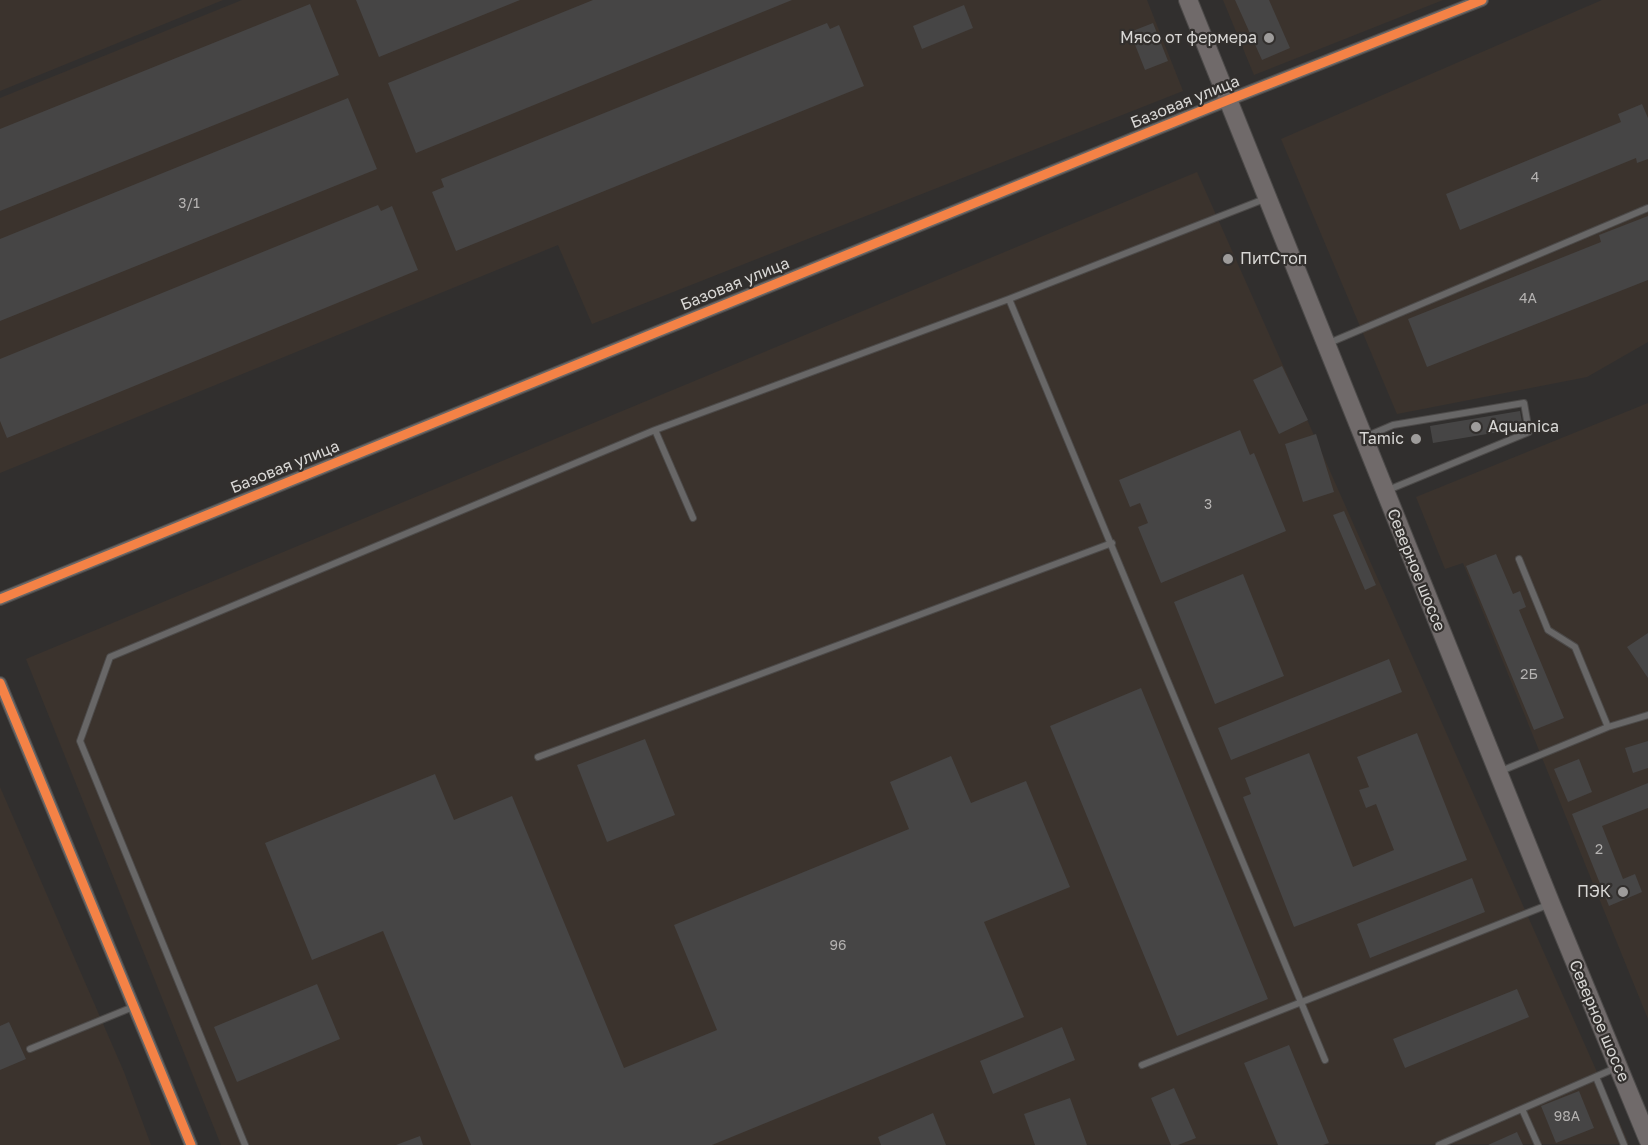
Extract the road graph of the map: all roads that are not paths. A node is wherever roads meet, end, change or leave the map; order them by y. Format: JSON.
{"nodes":[{"id":1,"x":1188,"y":0,"type":"edge"},
{"id":2,"x":1482,"y":0,"type":"edge"},
{"id":3,"x":1228,"y":100,"type":"junction"},
{"id":4,"x":1267,"y":198,"type":"junction"},
{"id":5,"x":1648,"y":208,"type":"edge"},
{"id":6,"x":1009,"y":299,"type":"junction"},
{"id":7,"x":1325,"y":344,"type":"junction"},
{"id":8,"x":655,"y":430,"type":"junction"},
{"id":9,"x":1363,"y":437,"type":"junction"},
{"id":10,"x":1385,"y":492,"type":"junction"},
{"id":11,"x":693,"y":518,"type":"dead end"},
{"id":12,"x":1112,"y":543,"type":"junction"},
{"id":13,"x":1519,"y":560,"type":"dead end"},
{"id":14,"x":0,"y":599,"type":"edge"},
{"id":15,"x":0,"y":683,"type":"edge"},
{"id":16,"x":1648,"y":715,"type":"edge"},
{"id":17,"x":1608,"y":727,"type":"junction"},
{"id":18,"x":538,"y":757,"type":"dead end"},
{"id":19,"x":1498,"y":772,"type":"junction"},
{"id":20,"x":1551,"y":904,"type":"junction"},
{"id":21,"x":1301,"y":1001,"type":"junction"},
{"id":22,"x":134,"y":1006,"type":"junction"},
{"id":23,"x":30,"y":1049,"type":"dead end"},
{"id":24,"x":1325,"y":1060,"type":"dead end"},
{"id":25,"x":1142,"y":1065,"type":"dead end"},
{"id":26,"x":1618,"y":1067,"type":"junction"},
{"id":27,"x":1596,"y":1077,"type":"junction"},
{"id":28,"x":1522,"y":1109,"type":"junction"},
{"id":29,"x":1648,"y":1139,"type":"edge"},
{"id":30,"x":191,"y":1145,"type":"edge"},
{"id":31,"x":245,"y":1145,"type":"edge"},
{"id":32,"x":1439,"y":1145,"type":"edge"},
{"id":33,"x":1538,"y":1145,"type":"edge"},
{"id":34,"x":1624,"y":1145,"type":"edge"}],
"edges":[{"from":1,"to":3,"type":"main road","name":"Северное шоссе"},
{"from":2,"to":3,"type":"street","name":"Базовая улица"},
{"from":3,"to":4,"type":"main road","name":"Северное шоссе"},
{"from":3,"to":14,"type":"street","name":"Базовая улица"},
{"from":4,"to":6,"type":"lane"},
{"from":4,"to":7,"type":"main road","name":"Северное шоссе"},
{"from":5,"to":7,"type":"lane"},
{"from":6,"to":8,"type":"lane"},
{"from":6,"to":12,"type":"lane"},
{"from":7,"to":9,"type":"main road","name":"Северное шоссе"},
{"from":8,"to":11,"type":"lane"},
{"from":8,"to":31,"type":"lane"},
{"from":9,"to":10,"type":"main road","name":"Северное шоссе"},
{"from":9,"to":10,"type":"lane"},
{"from":10,"to":19,"type":"main road","name":"Северное шоссе"},
{"from":12,"to":18,"type":"lane"},
{"from":12,"to":21,"type":"lane"},
{"from":13,"to":17,"type":"lane"},
{"from":15,"to":22,"type":"street"},
{"from":16,"to":17,"type":"lane"},
{"from":17,"to":19,"type":"lane"},
{"from":19,"to":20,"type":"main road","name":"Северное шоссе"},
{"from":20,"to":21,"type":"lane"},
{"from":20,"to":26,"type":"main road","name":"Северное шоссе"},
{"from":21,"to":24,"type":"lane"},
{"from":21,"to":25,"type":"lane"},
{"from":22,"to":23,"type":"lane"},
{"from":22,"to":30,"type":"street"},
{"from":26,"to":27,"type":"lane"},
{"from":26,"to":29,"type":"main road","name":"Северное шоссе"},
{"from":27,"to":28,"type":"lane"},
{"from":27,"to":34,"type":"lane"},
{"from":28,"to":32,"type":"lane"},
{"from":28,"to":33,"type":"lane"}]}
